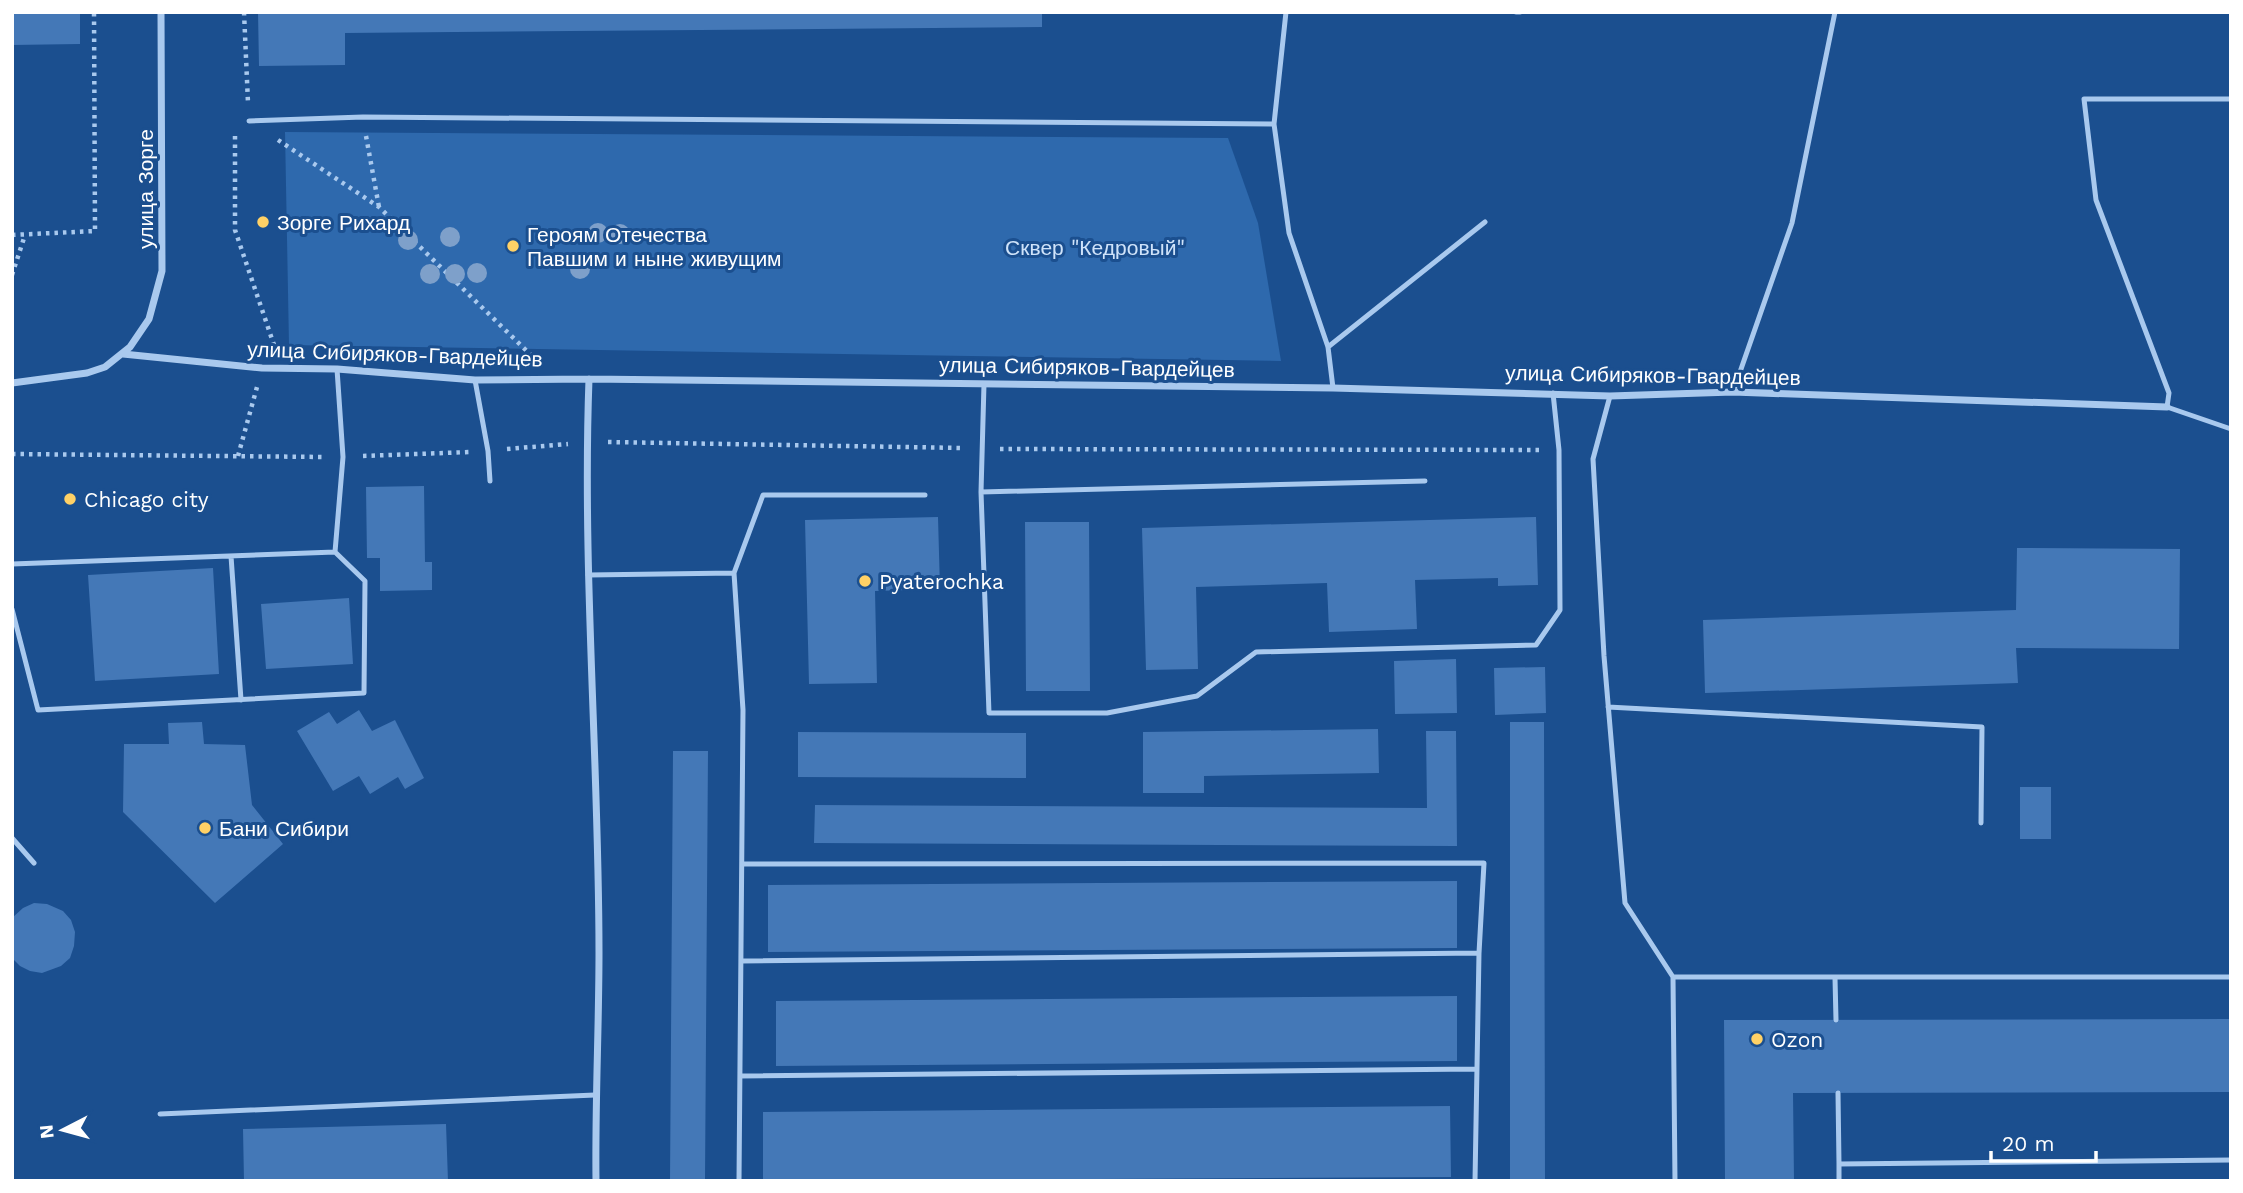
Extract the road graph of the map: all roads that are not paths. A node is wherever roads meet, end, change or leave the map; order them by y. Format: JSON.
{"nodes":[{"id":1,"x":161,"y":12,"type":"edge"},
{"id":2,"x":1286,"y":12,"type":"edge"},
{"id":3,"x":1835,"y":12,"type":"edge"},
{"id":4,"x":2231,"y":99,"type":"edge"},
{"id":5,"x":249,"y":121,"type":"road end"},
{"id":6,"x":1274,"y":124,"type":"junction"},
{"id":7,"x":1485,"y":222,"type":"dead end"},
{"id":8,"x":1328,"y":347,"type":"junction"},
{"id":9,"x":123,"y":355,"type":"junction"},
{"id":10,"x":337,"y":369,"type":"junction"},
{"id":11,"x":589,"y":379,"type":"junction"},
{"id":12,"x":475,"y":380,"type":"junction"},
{"id":13,"x":12,"y":383,"type":"edge"},
{"id":14,"x":984,"y":383,"type":"junction"},
{"id":15,"x":1333,"y":387,"type":"junction"},
{"id":16,"x":1733,"y":392,"type":"junction"},
{"id":17,"x":1553,"y":393,"type":"junction"},
{"id":18,"x":1610,"y":396,"type":"junction"},
{"id":19,"x":2167,"y":407,"type":"junction"},
{"id":20,"x":2231,"y":429,"type":"edge"},
{"id":21,"x":490,"y":481,"type":"dead end"},
{"id":22,"x":1425,"y":481,"type":"dead end"},
{"id":23,"x":981,"y":492,"type":"junction"},
{"id":24,"x":925,"y":495,"type":"dead end"},
{"id":25,"x":335,"y":552,"type":"junction"},
{"id":26,"x":231,"y":556,"type":"junction"},
{"id":27,"x":12,"y":564,"type":"edge"},
{"id":28,"x":734,"y":573,"type":"junction"},
{"id":29,"x":588,"y":576,"type":"junction"},
{"id":30,"x":12,"y":608,"type":"edge"},
{"id":31,"x":241,"y":700,"type":"junction"},
{"id":32,"x":1608,"y":706,"type":"junction"},
{"id":33,"x":1981,"y":824,"type":"dead end"},
{"id":34,"x":12,"y":838,"type":"edge"},
{"id":35,"x":34,"y":863,"type":"dead end"},
{"id":36,"x":743,"y":864,"type":"junction"},
{"id":37,"x":1479,"y":953,"type":"junction"},
{"id":38,"x":741,"y":961,"type":"junction"},
{"id":39,"x":1673,"y":977,"type":"junction"},
{"id":40,"x":2231,"y":977,"type":"edge"},
{"id":41,"x":1835,"y":978,"type":"junction"},
{"id":42,"x":1836,"y":1020,"type":"dead end"},
{"id":43,"x":1476,"y":1069,"type":"junction"},
{"id":44,"x":740,"y":1076,"type":"junction"},
{"id":45,"x":1838,"y":1093,"type":"dead end"},
{"id":46,"x":595,"y":1095,"type":"junction"},
{"id":47,"x":160,"y":1114,"type":"dead end"},
{"id":48,"x":2231,"y":1160,"type":"edge"},
{"id":49,"x":1839,"y":1164,"type":"junction"},
{"id":50,"x":596,"y":1181,"type":"edge"},
{"id":51,"x":738,"y":1181,"type":"edge"},
{"id":52,"x":1475,"y":1181,"type":"edge"},
{"id":53,"x":1675,"y":1181,"type":"edge"},
{"id":54,"x":1839,"y":1181,"type":"edge"}],
"edges":[{"from":1,"to":9,"type":"street","name":"улица Зорге"},
{"from":2,"to":6,"type":"lane"},
{"from":3,"to":16,"type":"lane"},
{"from":4,"to":19,"type":"lane"},
{"from":5,"to":6,"type":"lane"},
{"from":6,"to":8,"type":"lane"},
{"from":7,"to":8,"type":"lane"},
{"from":8,"to":15,"type":"lane"},
{"from":9,"to":10,"type":"street","name":"улица Сибиряков-Гвардейцев"},
{"from":9,"to":13,"type":"street"},
{"from":10,"to":12,"type":"street","name":"улица Сибиряков-Гвардейцев"},
{"from":10,"to":25,"type":"lane"},
{"from":11,"to":12,"type":"street","name":"улица Сибиряков-Гвардейцев"},
{"from":11,"to":14,"type":"street","name":"улица Сибиряков-Гвардейцев"},
{"from":11,"to":29,"type":"street"},
{"from":12,"to":21,"type":"lane"},
{"from":14,"to":15,"type":"street","name":"улица Сибиряков-Гвардейцев"},
{"from":14,"to":23,"type":"lane"},
{"from":15,"to":17,"type":"street","name":"улица Сибиряков-Гвардейцев"},
{"from":16,"to":18,"type":"street","name":"улица Сибиряков-Гвардейцев"},
{"from":16,"to":19,"type":"street","name":"улица Сибиряков-Гвардейцев"},
{"from":17,"to":18,"type":"street","name":"улица Сибиряков-Гвардейцев"},
{"from":17,"to":23,"type":"lane"},
{"from":18,"to":32,"type":"lane"},
{"from":19,"to":20,"type":"lane"},
{"from":22,"to":23,"type":"lane"},
{"from":24,"to":28,"type":"lane"},
{"from":25,"to":26,"type":"lane"},
{"from":25,"to":31,"type":"lane"},
{"from":26,"to":27,"type":"lane"},
{"from":26,"to":31,"type":"lane"},
{"from":28,"to":29,"type":"lane"},
{"from":28,"to":36,"type":"lane"},
{"from":29,"to":46,"type":"street"},
{"from":30,"to":31,"type":"lane"},
{"from":32,"to":33,"type":"lane"},
{"from":32,"to":39,"type":"lane"},
{"from":34,"to":35,"type":"lane"},
{"from":36,"to":37,"type":"lane"},
{"from":36,"to":38,"type":"lane"},
{"from":37,"to":38,"type":"lane"},
{"from":37,"to":43,"type":"lane"},
{"from":38,"to":44,"type":"lane"},
{"from":39,"to":41,"type":"lane"},
{"from":39,"to":53,"type":"lane"},
{"from":40,"to":41,"type":"lane"},
{"from":41,"to":42,"type":"lane"},
{"from":43,"to":44,"type":"lane"},
{"from":43,"to":52,"type":"lane"},
{"from":44,"to":51,"type":"lane"},
{"from":45,"to":49,"type":"lane"},
{"from":46,"to":47,"type":"lane"},
{"from":46,"to":50,"type":"street"},
{"from":48,"to":49,"type":"lane"},
{"from":49,"to":54,"type":"lane"}]}
